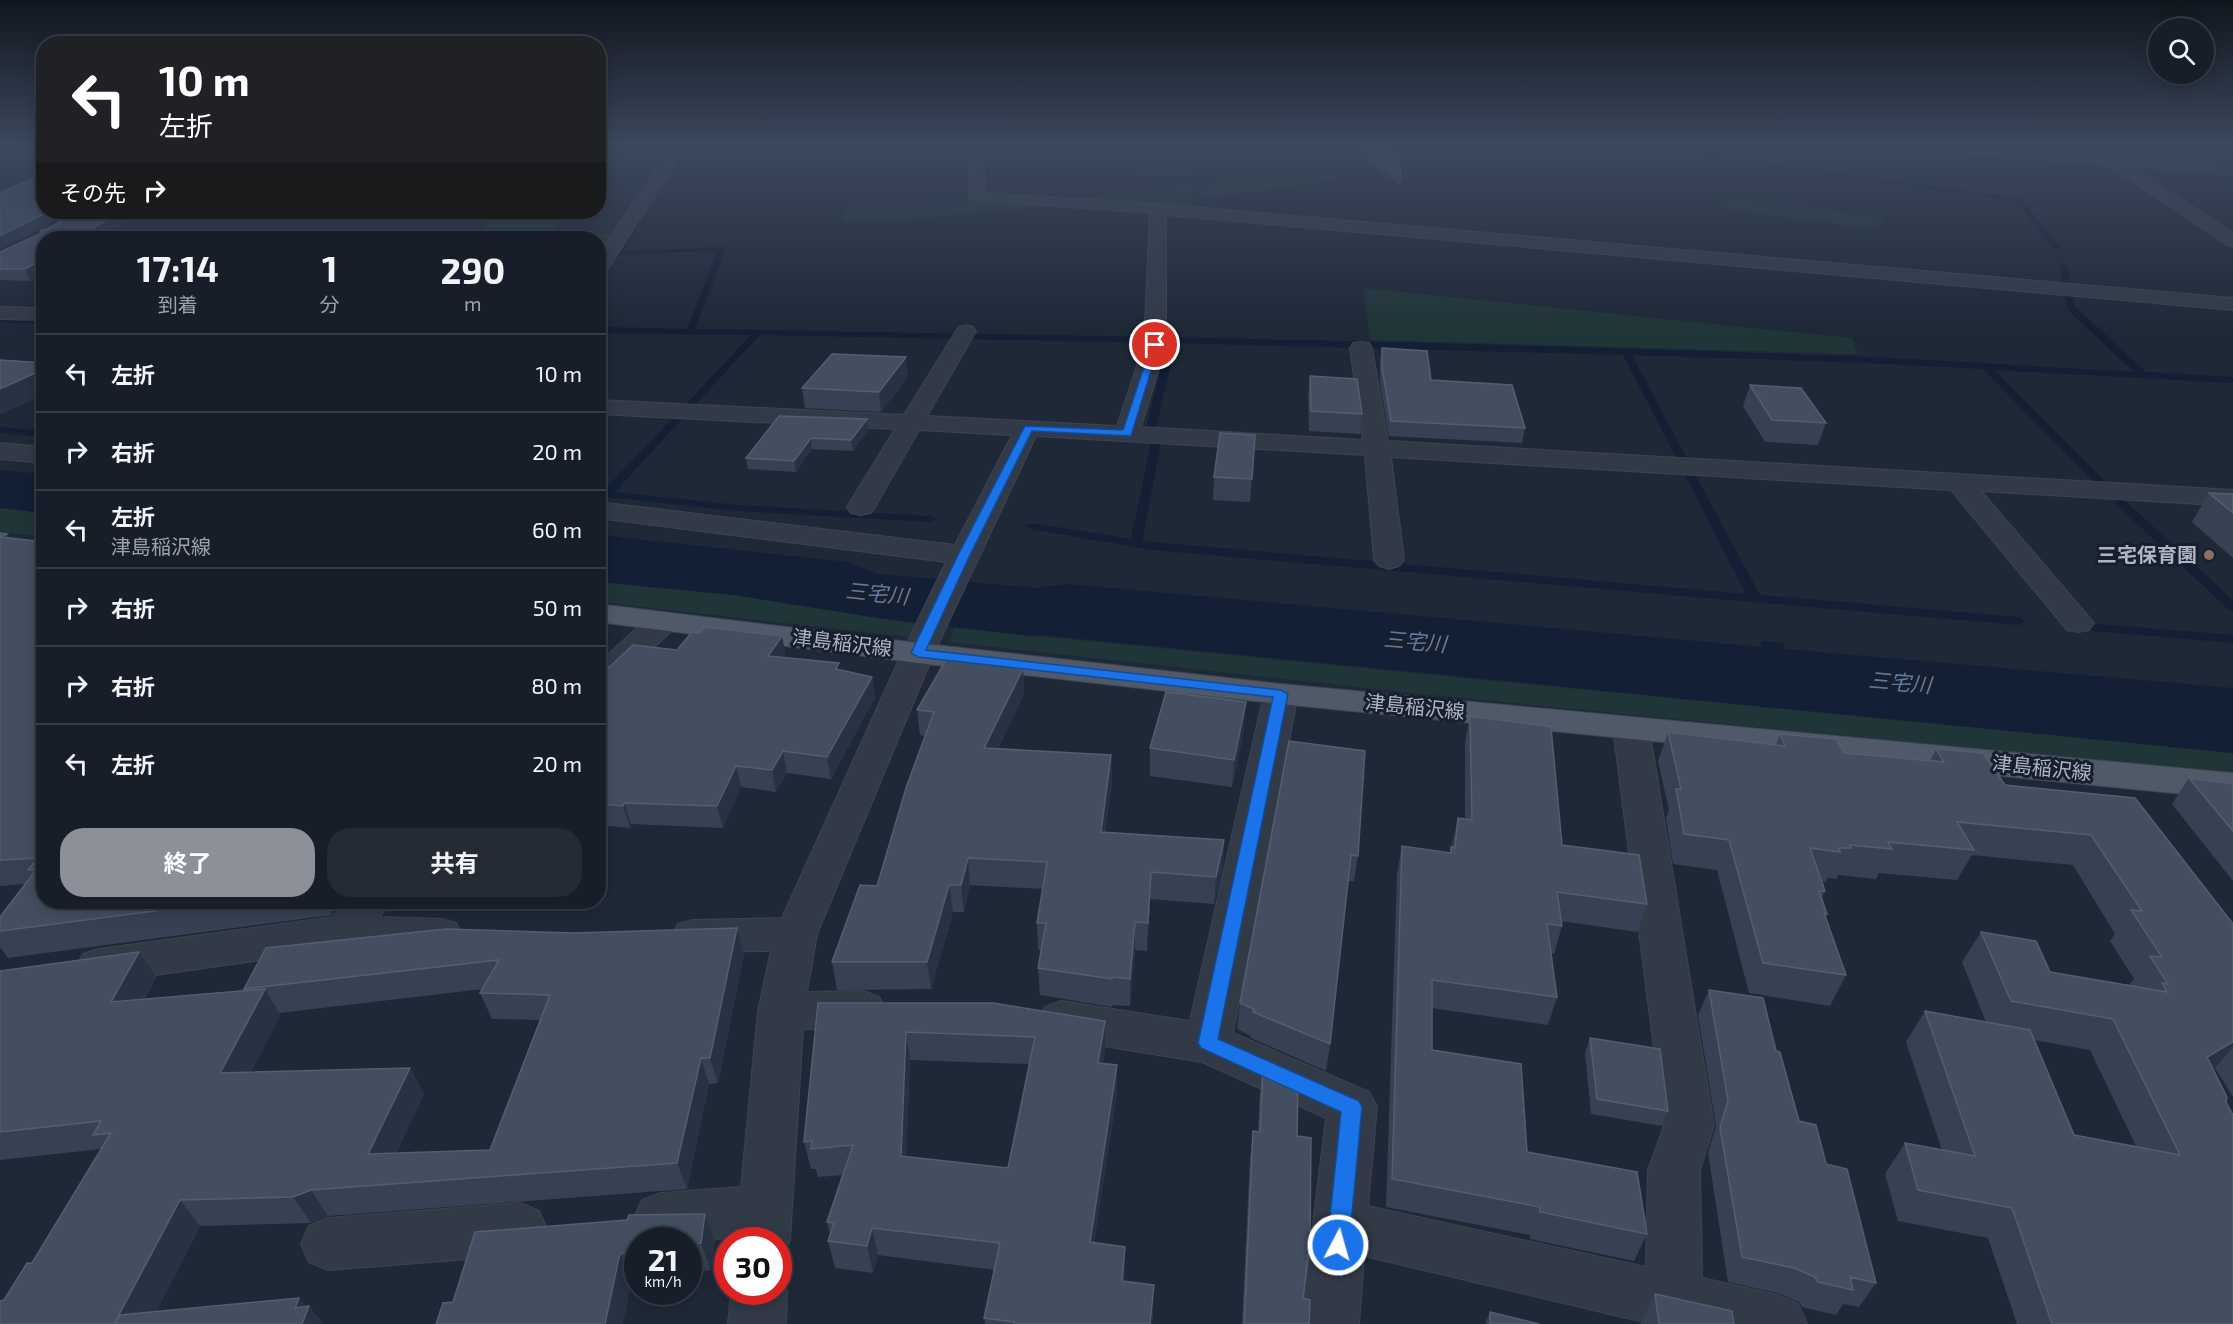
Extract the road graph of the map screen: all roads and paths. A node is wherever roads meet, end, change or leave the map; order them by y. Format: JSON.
{"nodes":[{"id":1,"x":640,"y":206,"type":"edge"},
{"id":2,"x":1109,"y":206,"type":"edge"},
{"id":3,"x":2180,"y":206,"type":"edge"},
{"id":4,"x":1158,"y":209,"type":"junction"},
{"id":5,"x":2233,"y":241,"type":"edge"},
{"id":6,"x":606,"y":258,"type":"edge"},
{"id":7,"x":2233,"y":304,"type":"edge"},
{"id":8,"x":36,"y":316,"type":"edge"},
{"id":9,"x":3,"y":324,"type":"edge"},
{"id":10,"x":963,"y":336,"type":"dead end"},
{"id":11,"x":1361,"y":348,"type":"dead end"},
{"id":12,"x":606,"y":407,"type":"edge"},
{"id":13,"x":911,"y":422,"type":"junction"},
{"id":14,"x":1028,"y":428,"type":"junction"},
{"id":15,"x":1127,"y":434,"type":"junction"},
{"id":16,"x":1377,"y":448,"type":"junction"},
{"id":17,"x":0,"y":451,"type":"edge"},
{"id":18,"x":36,"y":454,"type":"edge"},
{"id":19,"x":1959,"y":482,"type":"junction"},
{"id":20,"x":2233,"y":498,"type":"edge"},
{"id":21,"x":861,"y":507,"type":"dead end"},
{"id":22,"x":606,"y":511,"type":"edge"},
{"id":23,"x":963,"y":557,"type":"junction"},
{"id":24,"x":1389,"y":560,"type":"dead end"},
{"id":25,"x":606,"y":614,"type":"edge"},
{"id":26,"x":663,"y":621,"type":"junction"},
{"id":27,"x":2078,"y":623,"type":"dead end"},
{"id":28,"x":918,"y":653,"type":"junction"},
{"id":29,"x":606,"y":675,"type":"edge"},
{"id":30,"x":1281,"y":694,"type":"junction"},
{"id":31,"x":1631,"y":728,"type":"junction"},
{"id":32,"x":2233,"y":786,"type":"edge"},
{"id":33,"x":357,"y":917,"type":"edge"},
{"id":34,"x":796,"y":934,"type":"junction"},
{"id":35,"x":477,"y":936,"type":"edge"},
{"id":36,"x":655,"y":937,"type":"edge"},
{"id":37,"x":58,"y":972,"type":"edge"},
{"id":38,"x":900,"y":1010,"type":"edge"},
{"id":39,"x":781,"y":1011,"type":"junction"},
{"id":40,"x":1020,"y":1013,"type":"edge"},
{"id":41,"x":1208,"y":1043,"type":"junction"},
{"id":42,"x":764,"y":1225,"type":"edge"},
{"id":43,"x":1340,"y":1226,"type":"junction"},
{"id":44,"x":328,"y":1244,"type":"dead end"},
{"id":45,"x":1674,"y":1301,"type":"junction"},
{"id":46,"x":758,"y":1305,"type":"edge"},
{"id":47,"x":757,"y":1324,"type":"edge"},
{"id":48,"x":1330,"y":1324,"type":"edge"},
{"id":49,"x":1778,"y":1324,"type":"edge"}],
"edges":[{"from":1,"to":6,"type":"street"},
{"from":2,"to":4,"type":"street"},
{"from":3,"to":5,"type":"street"},
{"from":4,"to":7,"type":"street"},
{"from":4,"to":15,"type":"street"},
{"from":8,"to":9,"type":"street"},
{"from":10,"to":13,"type":"street"},
{"from":11,"to":16,"type":"street"},
{"from":12,"to":13,"type":"street"},
{"from":13,"to":14,"type":"street"},
{"from":13,"to":21,"type":"street"},
{"from":14,"to":15,"type":"street"},
{"from":14,"to":23,"type":"street"},
{"from":15,"to":16,"type":"street"},
{"from":16,"to":19,"type":"street"},
{"from":16,"to":24,"type":"street"},
{"from":17,"to":18,"type":"street"},
{"from":19,"to":20,"type":"street"},
{"from":19,"to":27,"type":"street"},
{"from":22,"to":23,"type":"street"},
{"from":23,"to":28,"type":"street"},
{"from":25,"to":26,"type":"main road","name":"津島稲沢線"},
{"from":26,"to":28,"type":"main road","name":"津島稲沢線"},
{"from":26,"to":29,"type":"street"},
{"from":28,"to":30,"type":"main road","name":"津島稲沢線"},
{"from":28,"to":34,"type":"street"},
{"from":30,"to":31,"type":"main road","name":"津島稲沢線"},
{"from":30,"to":41,"type":"street"},
{"from":31,"to":32,"type":"main road","name":"津島稲沢線"},
{"from":31,"to":45,"type":"street"},
{"from":33,"to":35,"type":"street"},
{"from":33,"to":37,"type":"street"},
{"from":34,"to":36,"type":"street"},
{"from":34,"to":39,"type":"street"},
{"from":38,"to":39,"type":"street"},
{"from":39,"to":42,"type":"street"},
{"from":40,"to":41,"type":"street"},
{"from":41,"to":43,"type":"street"},
{"from":42,"to":44,"type":"street"},
{"from":43,"to":45,"type":"street"},
{"from":43,"to":48,"type":"street"},
{"from":45,"to":49,"type":"street"},
{"from":46,"to":47,"type":"street"}]}
